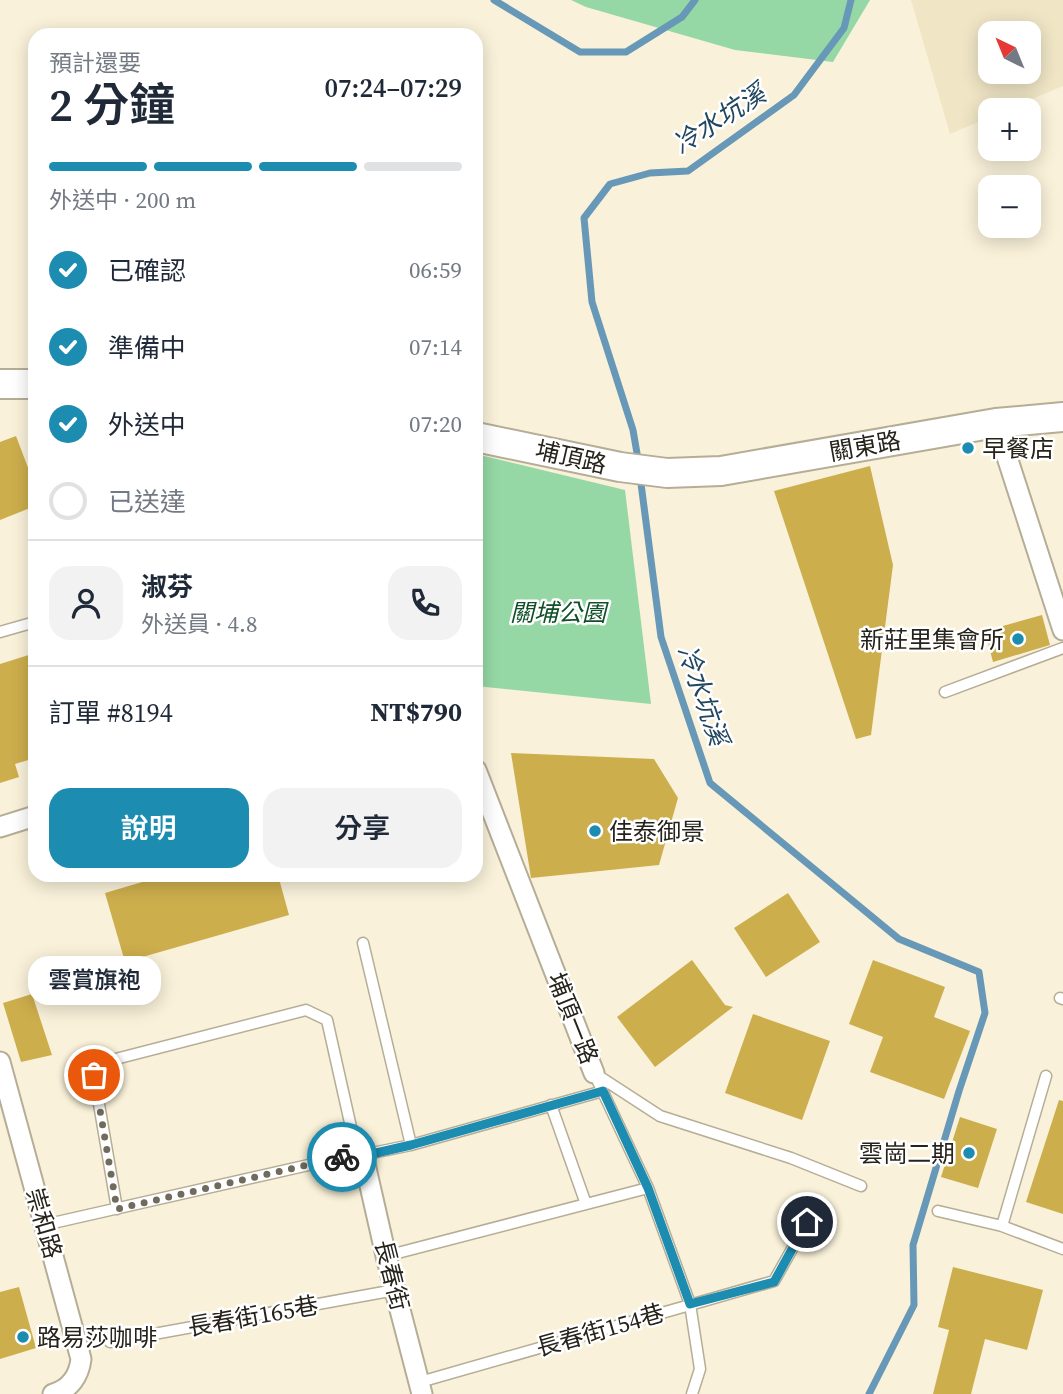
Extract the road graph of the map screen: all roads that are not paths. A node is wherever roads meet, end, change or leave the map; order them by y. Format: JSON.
{"nodes":[{"id":1,"x":28,"y":383,"type":"edge"},
{"id":2,"x":0,"y":384,"type":"edge"},
{"id":3,"x":1063,"y":417,"type":"edge"},
{"id":4,"x":996,"y":423,"type":"junction"},
{"id":5,"x":483,"y":438,"type":"edge"},
{"id":6,"x":667,"y":473,"type":"joint"},
{"id":7,"x":28,"y":624,"type":"edge"},
{"id":8,"x":1063,"y":630,"type":"edge"},
{"id":9,"x":0,"y":632,"type":"edge"},
{"id":10,"x":1063,"y":648,"type":"edge"},
{"id":11,"x":945,"y":692,"type":"dead end"},
{"id":12,"x":483,"y":788,"type":"edge"},
{"id":13,"x":28,"y":818,"type":"edge"},
{"id":14,"x":0,"y":827,"type":"edge"},
{"id":15,"x":363,"y":943,"type":"dead end"},
{"id":16,"x":0,"y":1062,"type":"edge"},
{"id":17,"x":594,"y":1073,"type":"junction"},
{"id":18,"x":1046,"y":1076,"type":"dead end"},
{"id":19,"x":603,"y":1091,"type":"junction"},
{"id":20,"x":551,"y":1105,"type":"junction"},
{"id":21,"x":411,"y":1145,"type":"junction"},
{"id":22,"x":360,"y":1155,"type":"junction"},
{"id":23,"x":861,"y":1186,"type":"dead end"},
{"id":24,"x":648,"y":1188,"type":"junction"},
{"id":25,"x":818,"y":1202,"type":"dead end"},
{"id":26,"x":586,"y":1204,"type":"junction"},
{"id":27,"x":117,"y":1209,"type":"junction"},
{"id":28,"x":938,"y":1211,"type":"dead end"},
{"id":29,"x":44,"y":1225,"type":"junction"},
{"id":30,"x":1002,"y":1226,"type":"junction"},
{"id":31,"x":1063,"y":1249,"type":"edge"},
{"id":32,"x":386,"y":1256,"type":"junction"},
{"id":33,"x":396,"y":1290,"type":"junction"},
{"id":34,"x":690,"y":1304,"type":"junction"},
{"id":35,"x":110,"y":1342,"type":"dead end"},
{"id":36,"x":421,"y":1388,"type":"edge"},
{"id":37,"x":53,"y":1394,"type":"edge"},
{"id":38,"x":692,"y":1394,"type":"edge"}],
"edges":[{"from":1,"to":2,"type":"street"},
{"from":3,"to":4,"type":"street","name":"關東路"},
{"from":4,"to":6,"type":"street","name":"關東路"},
{"from":4,"to":8,"type":"street"},
{"from":5,"to":6,"type":"street","name":"埔頂路"},
{"from":7,"to":9,"type":"lane"},
{"from":10,"to":11,"type":"lane"},
{"from":12,"to":17,"type":"street","name":"埔頂一路"},
{"from":13,"to":14,"type":"street"},
{"from":15,"to":21,"type":"lane"},
{"from":16,"to":29,"type":"street","name":"崇和路"},
{"from":17,"to":19,"type":"lane"},
{"from":17,"to":23,"type":"lane","name":"埔頂一路"},
{"from":18,"to":30,"type":"lane"},
{"from":19,"to":20,"type":"lane"},
{"from":19,"to":24,"type":"lane"},
{"from":20,"to":21,"type":"lane"},
{"from":20,"to":26,"type":"lane"},
{"from":21,"to":22,"type":"lane"},
{"from":22,"to":27,"type":"lane"},
{"from":22,"to":27,"type":"lane"},
{"from":22,"to":32,"type":"street","name":"長春街"},
{"from":24,"to":26,"type":"lane"},
{"from":24,"to":34,"type":"lane"},
{"from":25,"to":34,"type":"lane","name":"長春街154巷"},
{"from":26,"to":32,"type":"lane"},
{"from":27,"to":29,"type":"lane"},
{"from":28,"to":30,"type":"lane"},
{"from":29,"to":37,"type":"street","name":"崇和路"},
{"from":30,"to":31,"type":"lane"},
{"from":32,"to":33,"type":"street","name":"長春街"},
{"from":33,"to":35,"type":"lane","name":"長春街165巷"},
{"from":33,"to":36,"type":"street","name":"長春街"},
{"from":34,"to":36,"type":"lane","name":"長春街154巷"},
{"from":34,"to":38,"type":"lane"}]}
